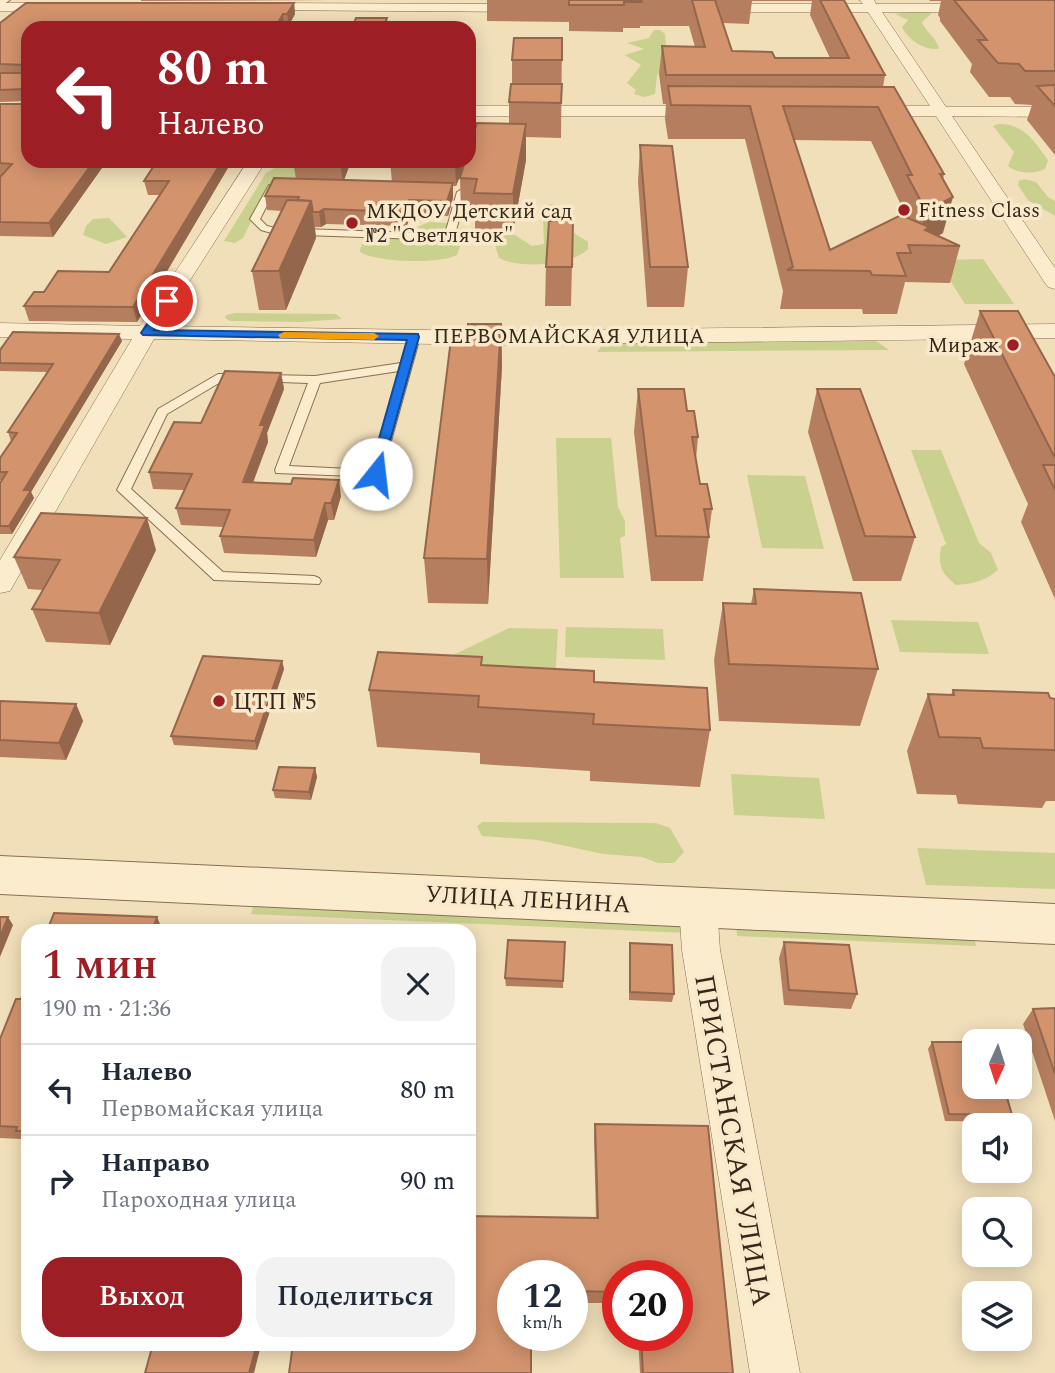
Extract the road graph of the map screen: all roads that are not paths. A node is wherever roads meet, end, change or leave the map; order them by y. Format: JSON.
{"nodes":[{"id":1,"x":869,"y":4,"type":"edge"},
{"id":2,"x":0,"y":7,"type":"edge"},
{"id":3,"x":72,"y":7,"type":"edge"},
{"id":4,"x":236,"y":7,"type":"edge"},
{"id":5,"x":539,"y":8,"type":"dead end"},
{"id":6,"x":701,"y":8,"type":"edge"},
{"id":7,"x":1055,"y":8,"type":"edge"},
{"id":8,"x":343,"y":9,"type":"edge"},
{"id":9,"x":476,"y":111,"type":"edge"},
{"id":10,"x":718,"y":111,"type":"edge"},
{"id":11,"x":847,"y":111,"type":"edge"},
{"id":12,"x":942,"y":111,"type":"junction"},
{"id":13,"x":1055,"y":112,"type":"edge"},
{"id":14,"x":252,"y":168,"type":"edge"},
{"id":15,"x":466,"y":180,"type":"edge"},
{"id":16,"x":285,"y":187,"type":"edge"},
{"id":17,"x":448,"y":191,"type":"edge"},
{"id":18,"x":462,"y":192,"type":"junction"},
{"id":19,"x":1055,"y":283,"type":"edge"},
{"id":20,"x":0,"y":330,"type":"edge"},
{"id":21,"x":1055,"y":331,"type":"edge"},
{"id":22,"x":146,"y":333,"type":"junction"},
{"id":23,"x":414,"y":337,"type":"junction"},
{"id":24,"x":406,"y":366,"type":"junction"},
{"id":25,"x":315,"y":380,"type":"junction"},
{"id":26,"x":314,"y":581,"type":"dead end"},
{"id":27,"x":0,"y":584,"type":"edge"},
{"id":28,"x":0,"y":875,"type":"edge"},
{"id":29,"x":698,"y":907,"type":"junction"},
{"id":30,"x":1055,"y":924,"type":"edge"},
{"id":31,"x":775,"y":1373,"type":"edge"}],
"edges":[{"from":1,"to":6,"type":"street"},
{"from":1,"to":7,"type":"street"},
{"from":1,"to":12,"type":"street"},
{"from":2,"to":3,"type":"street"},
{"from":4,"to":8,"type":"street"},
{"from":5,"to":8,"type":"street"},
{"from":9,"to":10,"type":"street"},
{"from":11,"to":12,"type":"street"},
{"from":12,"to":13,"type":"street"},
{"from":12,"to":19,"type":"street"},
{"from":14,"to":22,"type":"street"},
{"from":15,"to":18,"type":"lane"},
{"from":16,"to":18,"type":"lane"},
{"from":17,"to":18,"type":"lane"},
{"from":20,"to":22,"type":"street","name":"ПЕРВОМАЙСКАЯ УЛИЦА"},
{"from":21,"to":23,"type":"street","name":"ПЕРВОМАЙСКАЯ УЛИЦА"},
{"from":22,"to":23,"type":"street","name":"ПЕРВОМАЙСКАЯ УЛИЦА"},
{"from":22,"to":27,"type":"street"},
{"from":23,"to":24,"type":"lane"},
{"from":24,"to":25,"type":"lane"},
{"from":24,"to":25,"type":"lane"},
{"from":25,"to":26,"type":"lane"},
{"from":28,"to":29,"type":"street","name":"УЛИЦА ЛЕНИНА"},
{"from":29,"to":30,"type":"street","name":"УЛИЦА ЛЕНИНА"},
{"from":29,"to":31,"type":"street","name":"ПРИСТАНСКАЯ УЛИЦА"}]}
